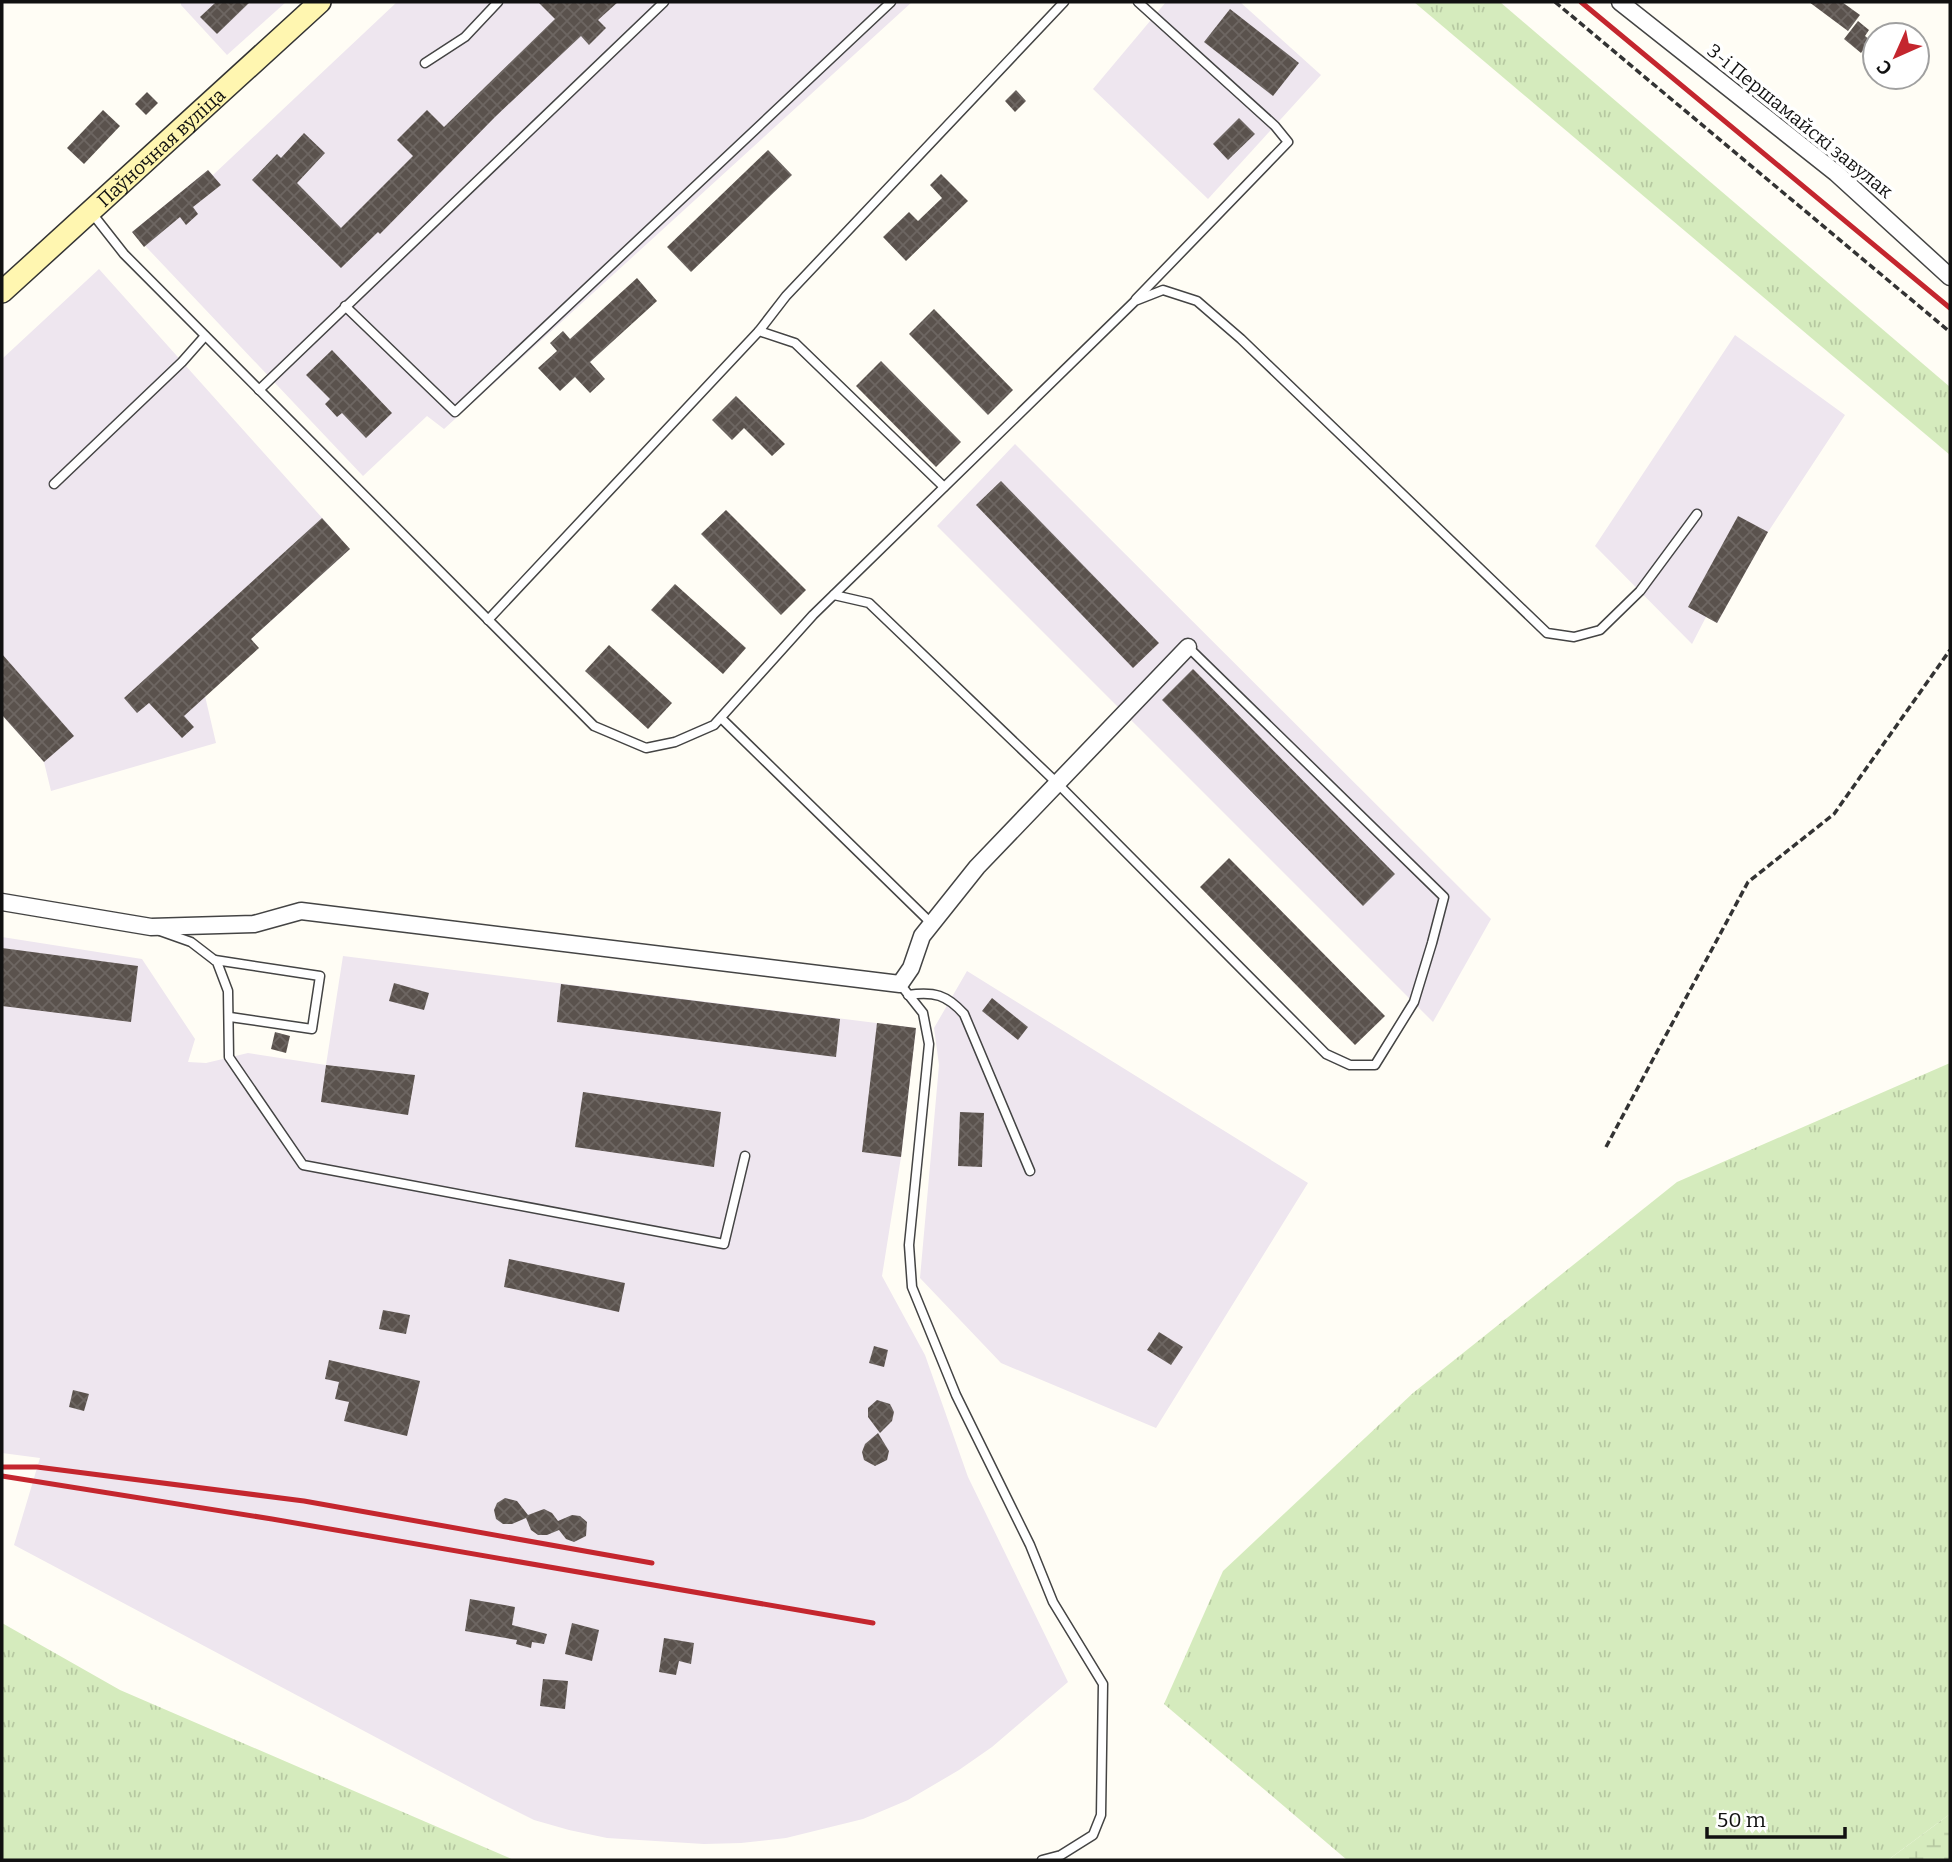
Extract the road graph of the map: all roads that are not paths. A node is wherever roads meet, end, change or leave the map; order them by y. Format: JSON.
{"nodes":[{"id":1,"x":320,"y":2,"type":"edge"},
{"id":2,"x":498,"y":2,"type":"edge"},
{"id":3,"x":664,"y":2,"type":"edge"},
{"id":4,"x":891,"y":2,"type":"edge"},
{"id":5,"x":1064,"y":2,"type":"edge"},
{"id":6,"x":1138,"y":2,"type":"edge"},
{"id":7,"x":1620,"y":2,"type":"edge"},
{"id":8,"x":425,"y":62,"type":"dead end"},
{"id":9,"x":90,"y":212,"type":"junction"},
{"id":10,"x":1950,"y":277,"type":"edge"},
{"id":11,"x":2,"y":292,"type":"edge"},
{"id":12,"x":1135,"y":301,"type":"junction"},
{"id":13,"x":345,"y":306,"type":"junction"},
{"id":14,"x":759,"y":331,"type":"junction"},
{"id":15,"x":205,"y":336,"type":"junction"},
{"id":16,"x":259,"y":390,"type":"junction"},
{"id":17,"x":54,"y":484,"type":"dead end"},
{"id":18,"x":944,"y":488,"type":"junction"},
{"id":19,"x":1697,"y":514,"type":"dead end"},
{"id":20,"x":834,"y":596,"type":"junction"},
{"id":21,"x":488,"y":620,"type":"junction"},
{"id":22,"x":1188,"y":647,"type":"joint"},
{"id":23,"x":721,"y":718,"type":"junction"},
{"id":24,"x":1058,"y":783,"type":"junction"},
{"id":25,"x":2,"y":902,"type":"edge"},
{"id":26,"x":932,"y":924,"type":"junction"},
{"id":27,"x":151,"y":927,"type":"junction"},
{"id":28,"x":215,"y":960,"type":"junction"},
{"id":29,"x":904,"y":989,"type":"junction"},
{"id":30,"x":230,"y":1017,"type":"junction"},
{"id":31,"x":744,"y":1156,"type":"dead end"},
{"id":32,"x":1030,"y":1171,"type":"dead end"},
{"id":33,"x":1042,"y":1860,"type":"edge"}],
"edges":[{"from":1,"to":9,"type":"street","name":"Паўночная вуліца"},
{"from":2,"to":8,"type":"lane"},
{"from":3,"to":13,"type":"lane"},
{"from":4,"to":13,"type":"lane"},
{"from":5,"to":14,"type":"lane"},
{"from":6,"to":12,"type":"lane"},
{"from":7,"to":10,"type":"street","name":"3-і Першамайскі завулак"},
{"from":9,"to":11,"type":"street","name":"Паўночная вуліца"},
{"from":9,"to":15,"type":"lane"},
{"from":12,"to":18,"type":"lane"},
{"from":12,"to":19,"type":"lane"},
{"from":13,"to":16,"type":"lane"},
{"from":14,"to":18,"type":"lane"},
{"from":14,"to":21,"type":"lane"},
{"from":15,"to":16,"type":"lane"},
{"from":15,"to":17,"type":"lane"},
{"from":16,"to":21,"type":"lane"},
{"from":18,"to":20,"type":"lane"},
{"from":20,"to":23,"type":"lane"},
{"from":20,"to":24,"type":"lane"},
{"from":21,"to":23,"type":"lane"},
{"from":22,"to":24,"type":"street"},
{"from":22,"to":24,"type":"lane"},
{"from":23,"to":26,"type":"lane"},
{"from":24,"to":26,"type":"street"},
{"from":25,"to":27,"type":"street"},
{"from":26,"to":29,"type":"street"},
{"from":27,"to":28,"type":"lane"},
{"from":27,"to":29,"type":"street"},
{"from":28,"to":30,"type":"lane"},
{"from":28,"to":30,"type":"lane"},
{"from":29,"to":32,"type":"lane"},
{"from":29,"to":33,"type":"lane"},
{"from":30,"to":31,"type":"lane"}]}
